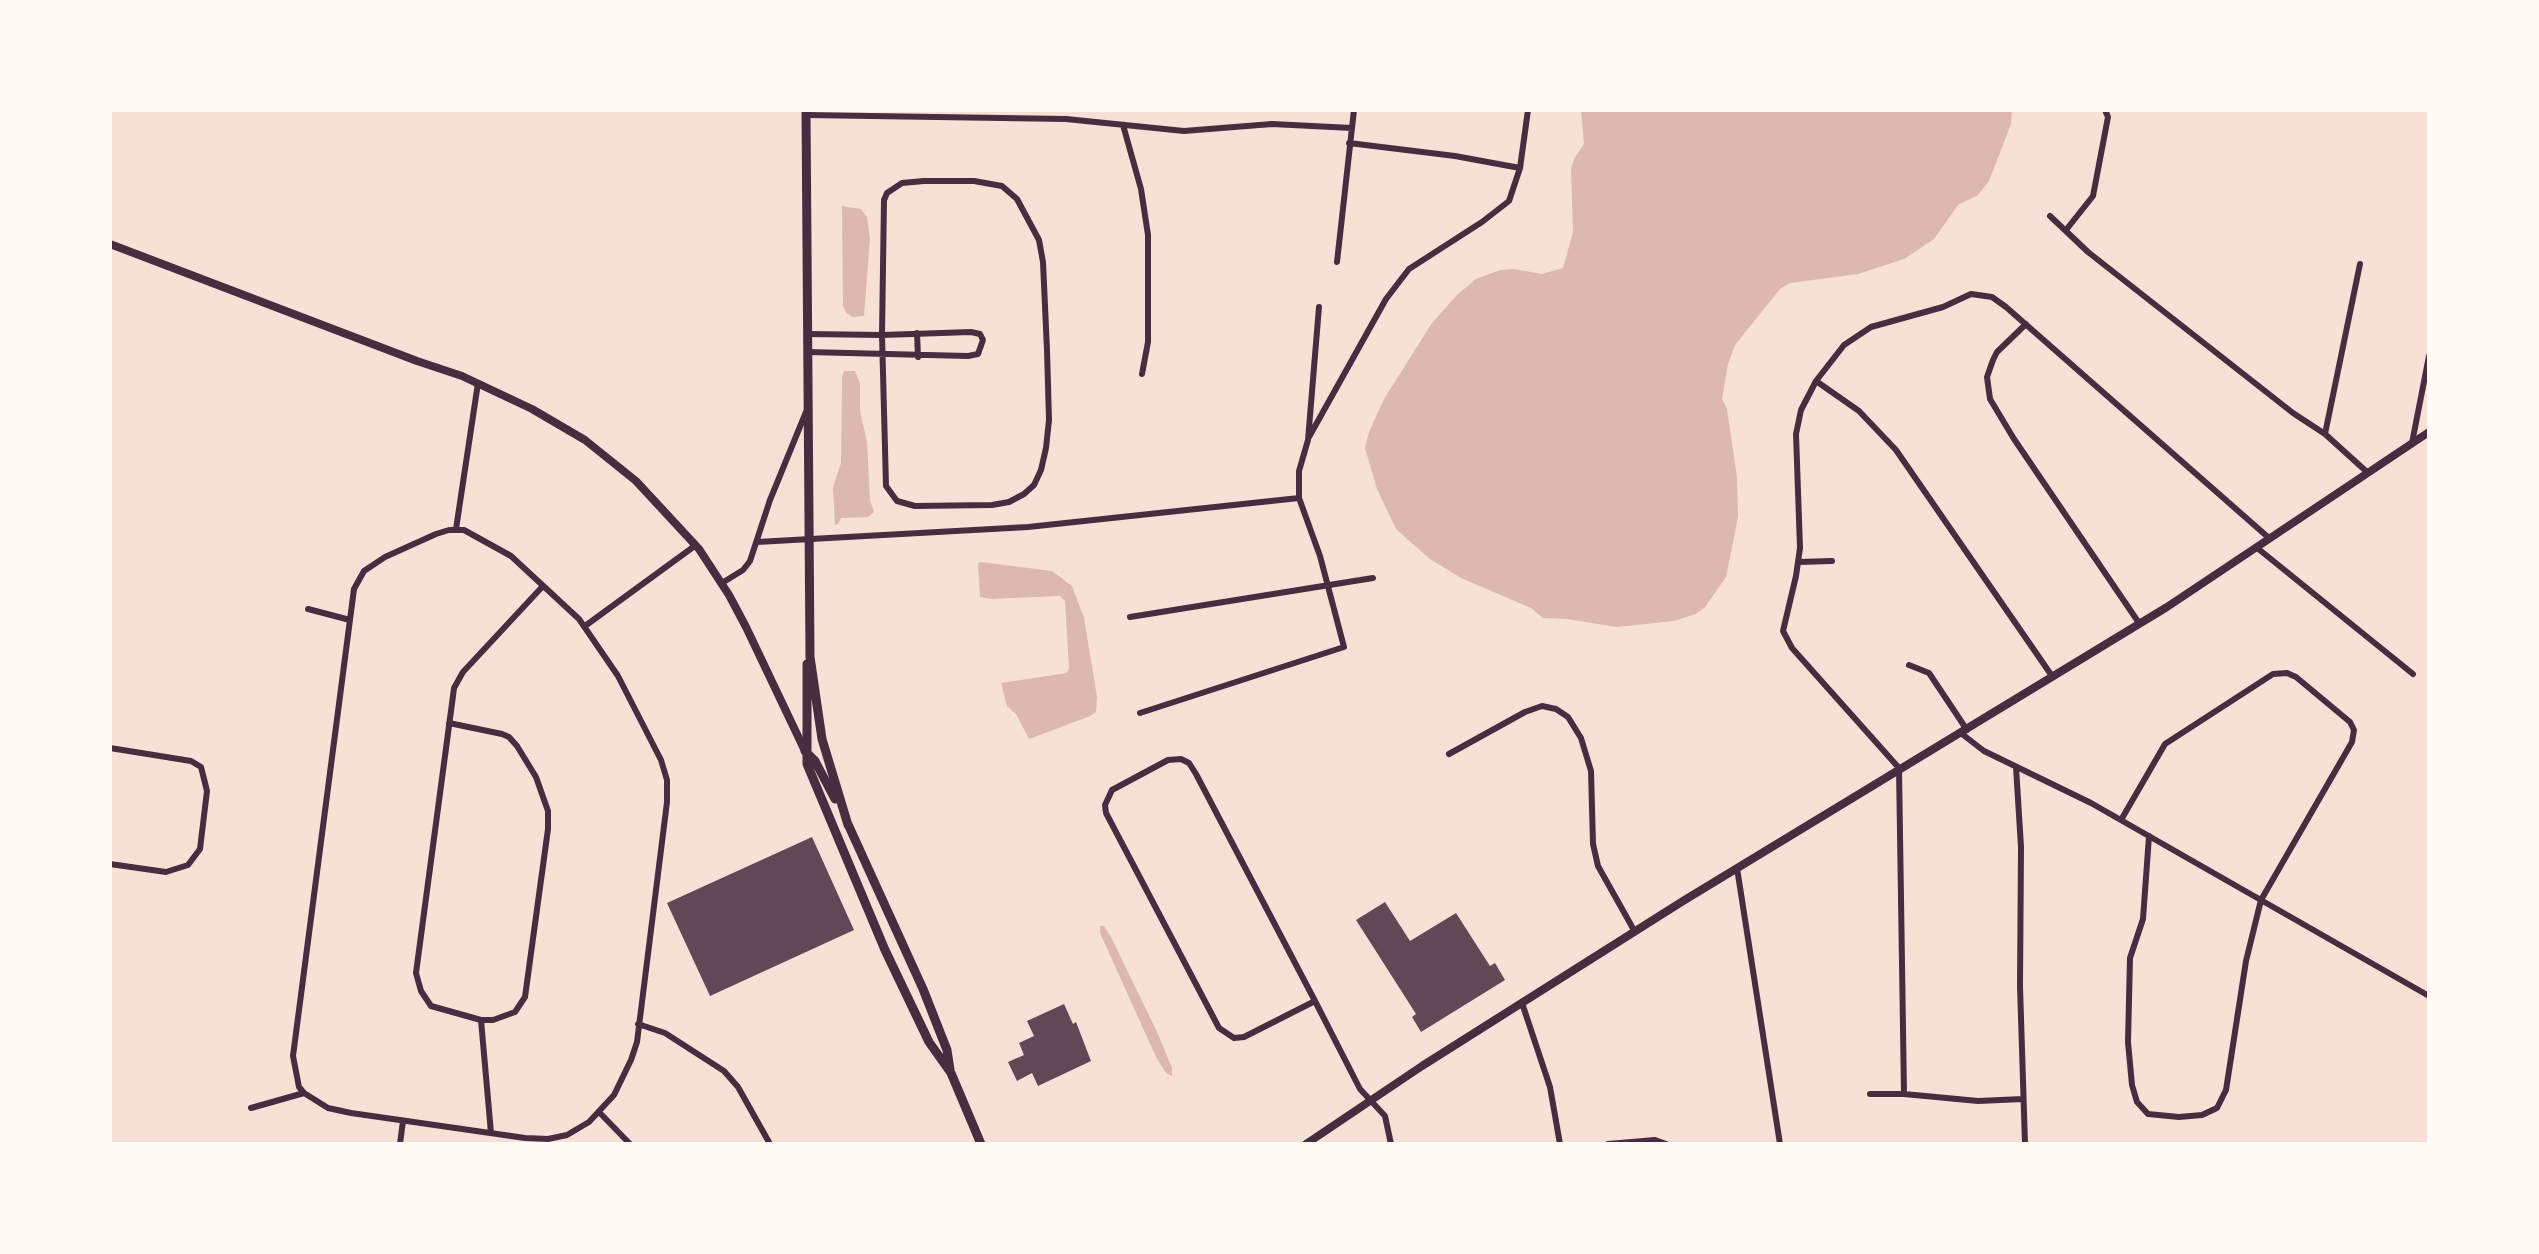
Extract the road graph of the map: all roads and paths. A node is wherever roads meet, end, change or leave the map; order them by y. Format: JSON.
{"nodes":[{"id":1,"x":1023,"y":110,"type":"edge"},
{"id":2,"x":1354,"y":110,"type":"edge"},
{"id":3,"x":1528,"y":110,"type":"edge"},
{"id":4,"x":2105,"y":110,"type":"edge"},
{"id":5,"x":806,"y":113,"type":"edge"},
{"id":6,"x":916,"y":114,"type":"edge"},
{"id":7,"x":1023,"y":118,"type":"junction"},
{"id":8,"x":1123,"y":125,"type":"junction"},
{"id":9,"x":1352,"y":128,"type":"junction"},
{"id":10,"x":1349,"y":143,"type":"junction"},
{"id":11,"x":1520,"y":168,"type":"junction"},
{"id":12,"x":2050,"y":216,"type":"dead end"},
{"id":13,"x":2066,"y":230,"type":"junction"},
{"id":14,"x":110,"y":244,"type":"edge"},
{"id":15,"x":1337,"y":262,"type":"dead end"},
{"id":16,"x":2360,"y":264,"type":"dead end"},
{"id":17,"x":1319,"y":307,"type":"dead end"},
{"id":18,"x":2026,"y":324,"type":"junction"},
{"id":19,"x":917,"y":333,"type":"junction"},
{"id":20,"x":807,"y":334,"type":"junction"},
{"id":21,"x":882,"y":335,"type":"junction"},
{"id":22,"x":808,"y":352,"type":"junction"},
{"id":23,"x":883,"y":354,"type":"junction"},
{"id":24,"x":2429,"y":356,"type":"edge"},
{"id":25,"x":918,"y":357,"type":"junction"},
{"id":26,"x":1142,"y":374,"type":"dead end"},
{"id":27,"x":1816,"y":381,"type":"junction"},
{"id":28,"x":478,"y":383,"type":"junction"},
{"id":29,"x":807,"y":412,"type":"junction"},
{"id":30,"x":2429,"y":432,"type":"edge"},
{"id":31,"x":2325,"y":434,"type":"junction"},
{"id":32,"x":1308,"y":440,"type":"junction"},
{"id":33,"x":2412,"y":443,"type":"junction"},
{"id":34,"x":2367,"y":472,"type":"junction"},
{"id":35,"x":1299,"y":498,"type":"junction"},
{"id":36,"x":456,"y":529,"type":"junction"},
{"id":37,"x":808,"y":538,"type":"junction"},
{"id":38,"x":2269,"y":538,"type":"junction"},
{"id":39,"x":757,"y":542,"type":"junction"},
{"id":40,"x":696,"y":545,"type":"junction"},
{"id":41,"x":2256,"y":547,"type":"junction"},
{"id":42,"x":1832,"y":561,"type":"dead end"},
{"id":43,"x":1799,"y":562,"type":"junction"},
{"id":44,"x":1373,"y":578,"type":"dead end"},
{"id":45,"x":722,"y":583,"type":"junction"},
{"id":46,"x":1328,"y":584,"type":"junction"},
{"id":47,"x":543,"y":586,"type":"junction"},
{"id":48,"x":308,"y":609,"type":"dead end"},
{"id":49,"x":1130,"y":617,"type":"dead end"},
{"id":50,"x":350,"y":620,"type":"junction"},
{"id":51,"x":2139,"y":623,"type":"junction"},
{"id":52,"x":585,"y":626,"type":"junction"},
{"id":53,"x":810,"y":633,"type":"junction"},
{"id":54,"x":1909,"y":665,"type":"dead end"},
{"id":55,"x":2413,"y":674,"type":"dead end"},
{"id":56,"x":2052,"y":676,"type":"junction"},
{"id":57,"x":1140,"y":713,"type":"dead end"},
{"id":58,"x":449,"y":723,"type":"junction"},
{"id":59,"x":1964,"y":732,"type":"junction"},
{"id":60,"x":110,"y":748,"type":"edge"},
{"id":61,"x":805,"y":751,"type":"junction"},
{"id":62,"x":1449,"y":754,"type":"dead end"},
{"id":63,"x":2016,"y":767,"type":"junction"},
{"id":64,"x":1899,"y":768,"type":"junction"},
{"id":65,"x":2121,"y":820,"type":"junction"},
{"id":66,"x":848,"y":825,"type":"junction"},
{"id":67,"x":2149,"y":836,"type":"junction"},
{"id":68,"x":110,"y":864,"type":"edge"},
{"id":69,"x":1737,"y":868,"type":"junction"},
{"id":70,"x":2261,"y":900,"type":"junction"},
{"id":71,"x":1635,"y":932,"type":"junction"},
{"id":72,"x":2429,"y":996,"type":"edge"},
{"id":73,"x":1315,"y":1001,"type":"junction"},
{"id":74,"x":1522,"y":1003,"type":"junction"},
{"id":75,"x":481,"y":1020,"type":"junction"},
{"id":76,"x":638,"y":1024,"type":"junction"},
{"id":77,"x":951,"y":1073,"type":"junction"},
{"id":78,"x":304,"y":1093,"type":"junction"},
{"id":79,"x":1870,"y":1094,"type":"dead end"},
{"id":80,"x":1904,"y":1094,"type":"junction"},
{"id":81,"x":2023,"y":1099,"type":"junction"},
{"id":82,"x":1369,"y":1102,"type":"junction"},
{"id":83,"x":251,"y":1108,"type":"dead end"},
{"id":84,"x":599,"y":1112,"type":"junction"},
{"id":85,"x":403,"y":1121,"type":"junction"},
{"id":86,"x":491,"y":1133,"type":"junction"},
{"id":87,"x":400,"y":1144,"type":"edge"},
{"id":88,"x":630,"y":1144,"type":"edge"},
{"id":89,"x":770,"y":1144,"type":"edge"},
{"id":90,"x":981,"y":1144,"type":"edge"},
{"id":91,"x":1306,"y":1144,"type":"edge"},
{"id":92,"x":1391,"y":1144,"type":"edge"},
{"id":93,"x":1560,"y":1144,"type":"edge"},
{"id":94,"x":1608,"y":1144,"type":"edge"},
{"id":95,"x":1666,"y":1144,"type":"edge"},
{"id":96,"x":1780,"y":1144,"type":"edge"},
{"id":97,"x":2025,"y":1144,"type":"edge"}],
"edges":[{"from":1,"to":7,"type":"street"},
{"from":2,"to":9,"type":"street"},
{"from":3,"to":11,"type":"street"},
{"from":4,"to":13,"type":"street"},
{"from":5,"to":6,"type":"street"},
{"from":5,"to":20,"type":"main road"},
{"from":6,"to":7,"type":"street"},
{"from":7,"to":8,"type":"street"},
{"from":8,"to":9,"type":"street"},
{"from":8,"to":26,"type":"street"},
{"from":9,"to":10,"type":"street"},
{"from":10,"to":11,"type":"street"},
{"from":10,"to":15,"type":"street"},
{"from":11,"to":32,"type":"street"},
{"from":12,"to":13,"type":"street"},
{"from":13,"to":31,"type":"street"},
{"from":14,"to":28,"type":"main road"},
{"from":16,"to":31,"type":"street"},
{"from":17,"to":32,"type":"street"},
{"from":18,"to":27,"type":"street"},
{"from":18,"to":38,"type":"street"},
{"from":18,"to":51,"type":"street"},
{"from":19,"to":21,"type":"street"},
{"from":19,"to":25,"type":"street"},
{"from":19,"to":25,"type":"street"},
{"from":20,"to":21,"type":"street"},
{"from":20,"to":22,"type":"main road"},
{"from":21,"to":23,"type":"street"},
{"from":21,"to":23,"type":"street"},
{"from":22,"to":23,"type":"street"},
{"from":22,"to":29,"type":"main road"},
{"from":23,"to":25,"type":"street"},
{"from":24,"to":33,"type":"street"},
{"from":27,"to":43,"type":"street"},
{"from":27,"to":56,"type":"street"},
{"from":28,"to":36,"type":"street"},
{"from":28,"to":40,"type":"main road"},
{"from":29,"to":37,"type":"main road"},
{"from":29,"to":39,"type":"street"},
{"from":30,"to":33,"type":"main road"},
{"from":31,"to":34,"type":"street"},
{"from":32,"to":35,"type":"street"},
{"from":33,"to":34,"type":"main road"},
{"from":34,"to":38,"type":"main road"},
{"from":35,"to":37,"type":"street"},
{"from":35,"to":46,"type":"street"},
{"from":36,"to":47,"type":"street"},
{"from":36,"to":50,"type":"street"},
{"from":37,"to":39,"type":"street"},
{"from":37,"to":53,"type":"main road"},
{"from":38,"to":41,"type":"main road"},
{"from":39,"to":45,"type":"street"},
{"from":40,"to":45,"type":"main road"},
{"from":40,"to":52,"type":"street"},
{"from":41,"to":51,"type":"main road"},
{"from":41,"to":55,"type":"street"},
{"from":42,"to":43,"type":"street"},
{"from":43,"to":64,"type":"street"},
{"from":44,"to":46,"type":"street"},
{"from":45,"to":61,"type":"main road"},
{"from":46,"to":49,"type":"street"},
{"from":46,"to":57,"type":"street"},
{"from":47,"to":52,"type":"street"},
{"from":47,"to":58,"type":"street"},
{"from":48,"to":50,"type":"street"},
{"from":50,"to":78,"type":"street"},
{"from":51,"to":56,"type":"main road"},
{"from":52,"to":76,"type":"street"},
{"from":53,"to":61,"type":"main road"},
{"from":53,"to":66,"type":"main road"},
{"from":54,"to":59,"type":"street"},
{"from":56,"to":59,"type":"main road"},
{"from":58,"to":75,"type":"street"},
{"from":58,"to":75,"type":"street"},
{"from":59,"to":63,"type":"street"},
{"from":59,"to":64,"type":"main road"},
{"from":60,"to":68,"type":"street"},
{"from":61,"to":66,"type":"main road"},
{"from":61,"to":77,"type":"main road"},
{"from":62,"to":71,"type":"street"},
{"from":63,"to":65,"type":"street"},
{"from":63,"to":81,"type":"street"},
{"from":64,"to":69,"type":"main road"},
{"from":64,"to":80,"type":"street"},
{"from":65,"to":67,"type":"street"},
{"from":65,"to":70,"type":"street"},
{"from":66,"to":77,"type":"main road"},
{"from":67,"to":70,"type":"street"},
{"from":67,"to":70,"type":"street"},
{"from":69,"to":71,"type":"main road"},
{"from":69,"to":96,"type":"street"},
{"from":70,"to":72,"type":"street"},
{"from":71,"to":74,"type":"main road"},
{"from":73,"to":73,"type":"street"},
{"from":73,"to":82,"type":"street"},
{"from":74,"to":82,"type":"main road"},
{"from":74,"to":93,"type":"street"},
{"from":75,"to":86,"type":"street"},
{"from":76,"to":84,"type":"street"},
{"from":76,"to":89,"type":"street"},
{"from":77,"to":90,"type":"main road"},
{"from":78,"to":83,"type":"street"},
{"from":78,"to":85,"type":"street"},
{"from":79,"to":80,"type":"street"},
{"from":80,"to":81,"type":"street"},
{"from":81,"to":97,"type":"street"},
{"from":82,"to":91,"type":"main road"},
{"from":82,"to":92,"type":"street"},
{"from":84,"to":86,"type":"street"},
{"from":84,"to":88,"type":"street"},
{"from":85,"to":86,"type":"street"},
{"from":85,"to":87,"type":"street"},
{"from":94,"to":95,"type":"street"}]}
